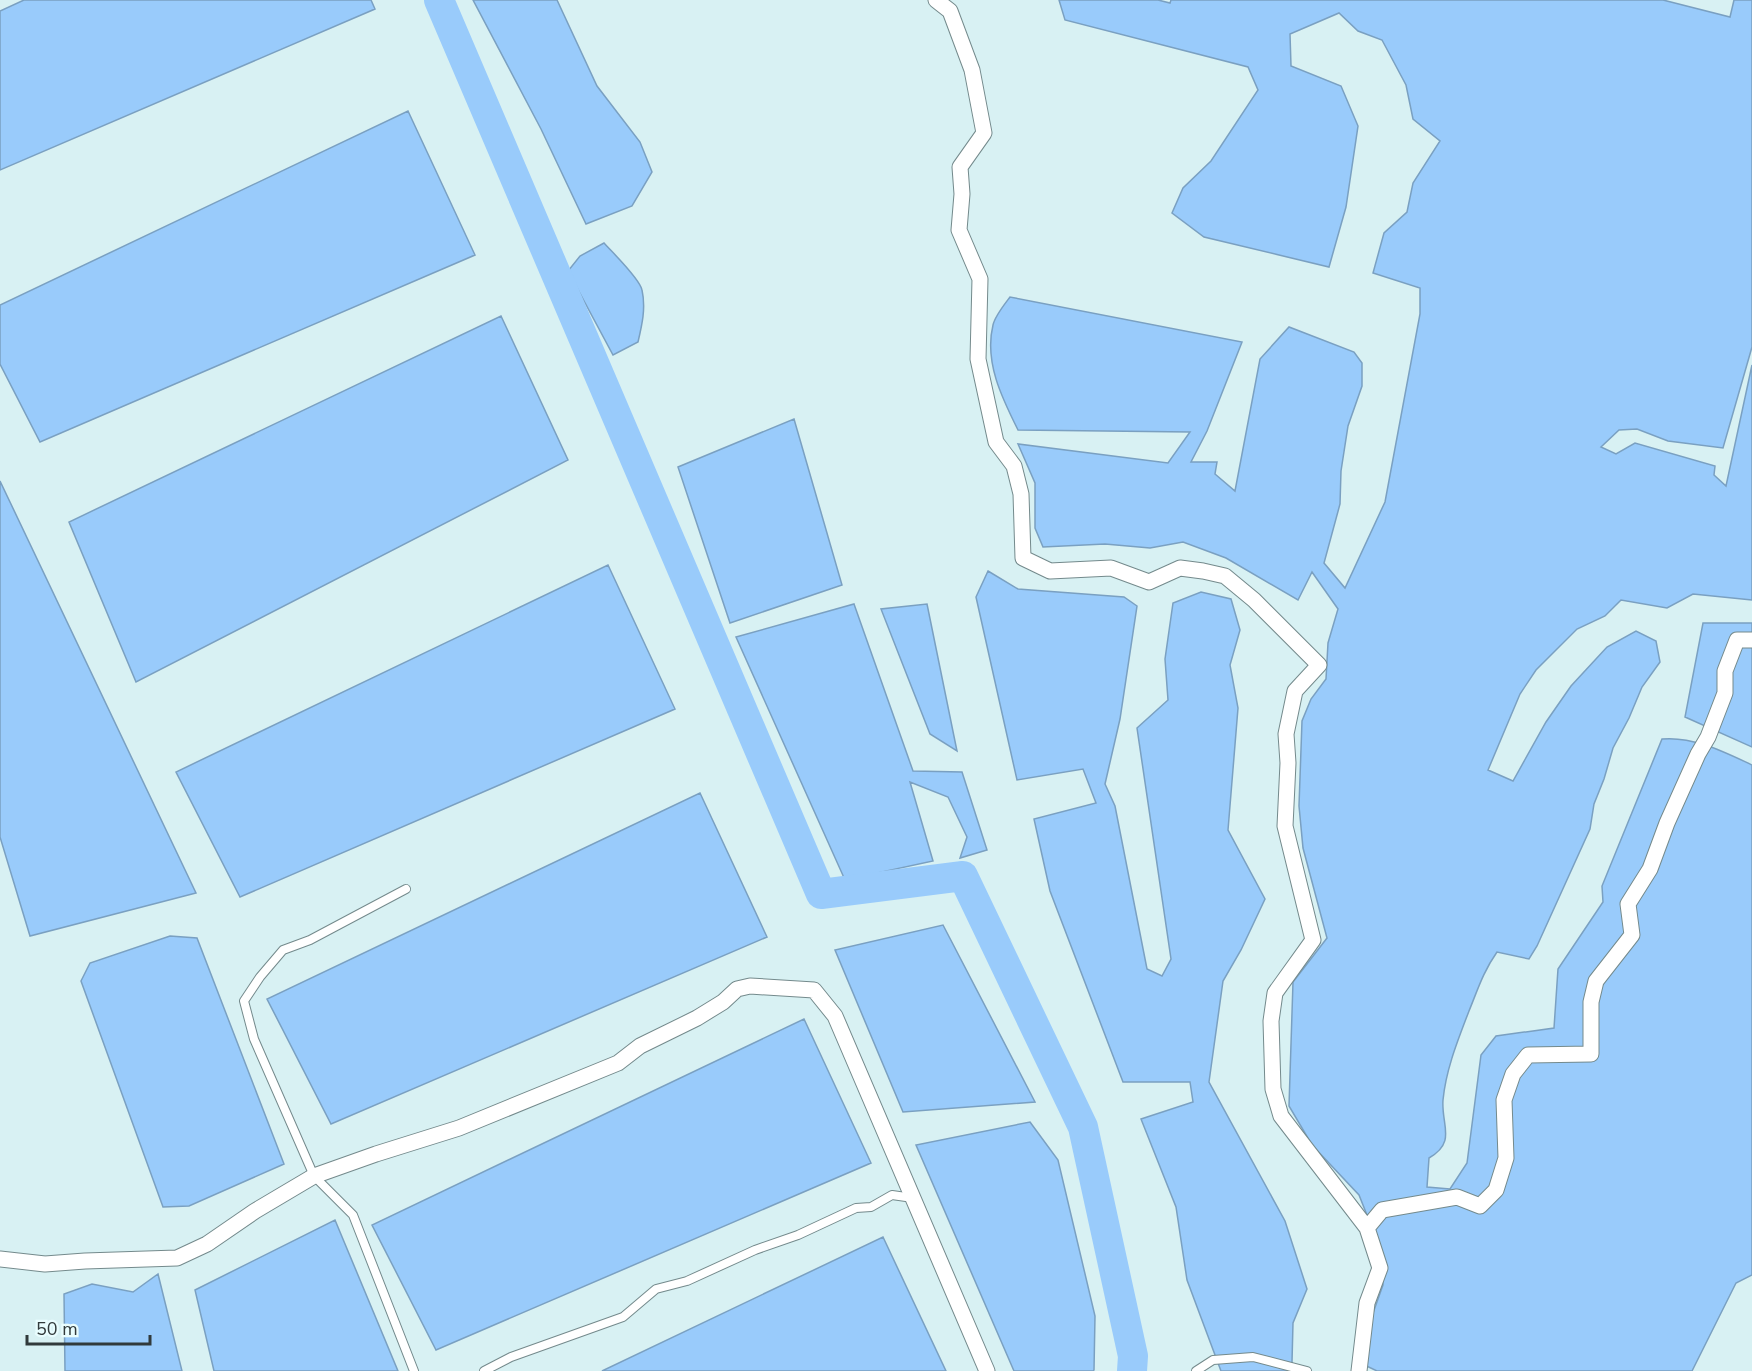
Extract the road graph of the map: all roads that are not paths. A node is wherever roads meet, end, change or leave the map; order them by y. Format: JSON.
{"nodes":[{"id":1,"x":936,"y":0,"type":"edge"},
{"id":2,"x":1752,"y":640,"type":"edge"},
{"id":3,"x":406,"y":889,"type":"dead end"},
{"id":4,"x":314,"y":1176,"type":"junction"},
{"id":5,"x":913,"y":1198,"type":"junction"},
{"id":6,"x":1367,"y":1228,"type":"junction"},
{"id":7,"x":0,"y":1259,"type":"edge"},
{"id":8,"x":414,"y":1371,"type":"edge"},
{"id":9,"x":484,"y":1371,"type":"edge"},
{"id":10,"x":987,"y":1371,"type":"edge"},
{"id":11,"x":1196,"y":1371,"type":"edge"},
{"id":12,"x":1307,"y":1371,"type":"edge"},
{"id":13,"x":1359,"y":1371,"type":"edge"}],
"edges":[{"from":1,"to":6,"type":"street"},
{"from":2,"to":6,"type":"street"},
{"from":3,"to":4,"type":"lane"},
{"from":4,"to":5,"type":"street"},
{"from":4,"to":7,"type":"street"},
{"from":4,"to":8,"type":"lane"},
{"from":5,"to":9,"type":"lane"},
{"from":5,"to":10,"type":"street"},
{"from":6,"to":13,"type":"street"},
{"from":11,"to":12,"type":"lane"}]}
